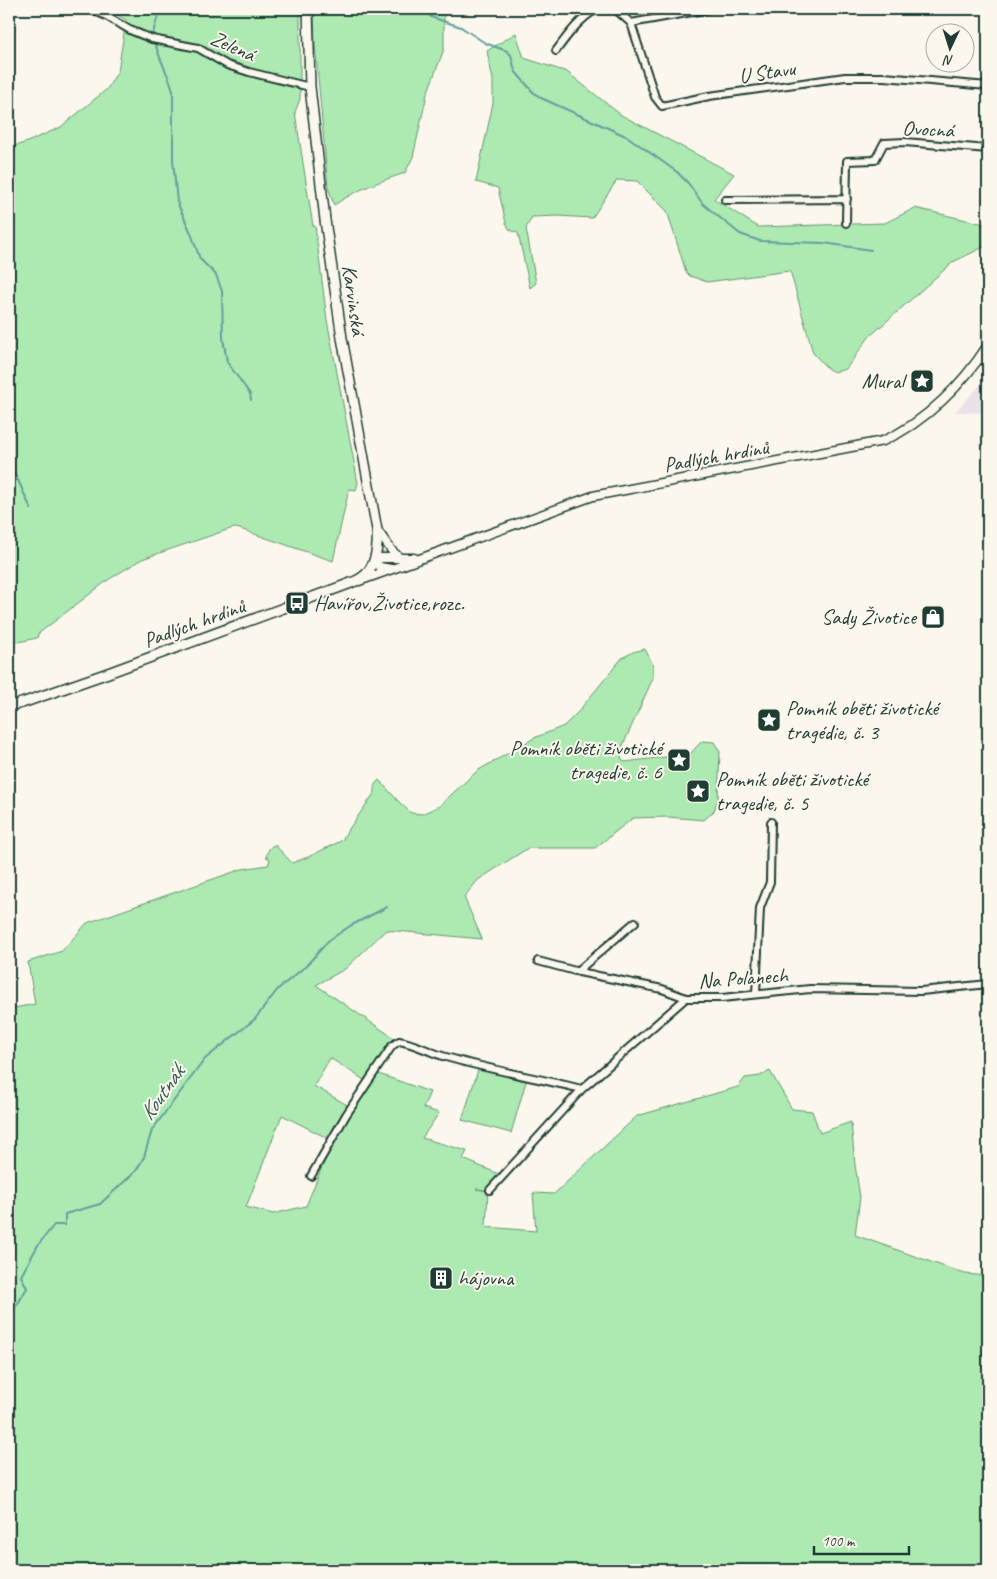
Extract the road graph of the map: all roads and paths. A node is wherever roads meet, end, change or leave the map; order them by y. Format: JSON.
{"nodes":[{"id":1,"x":90,"y":9,"type":"edge"},
{"id":2,"x":308,"y":9,"type":"edge"},
{"id":3,"x":597,"y":9,"type":"edge"},
{"id":4,"x":615,"y":9,"type":"edge"},
{"id":5,"x":708,"y":9,"type":"edge"},
{"id":6,"x":631,"y":24,"type":"junction"},
{"id":7,"x":556,"y":51,"type":"dead end"},
{"id":8,"x":988,"y":86,"type":"edge"},
{"id":9,"x":310,"y":87,"type":"junction"},
{"id":10,"x":988,"y":149,"type":"edge"},
{"id":11,"x":847,"y":199,"type":"junction"},
{"id":12,"x":725,"y":200,"type":"dead end"},
{"id":13,"x":846,"y":223,"type":"dead end"},
{"id":14,"x":988,"y":345,"type":"edge"},
{"id":15,"x":980,"y":359,"type":"junction"},
{"id":16,"x":988,"y":363,"type":"edge"},
{"id":17,"x":377,"y":530,"type":"junction"},
{"id":18,"x":421,"y":558,"type":"junction"},
{"id":19,"x":400,"y":559,"type":"junction"},
{"id":20,"x":374,"y":560,"type":"junction"},
{"id":21,"x":392,"y":569,"type":"junction"},
{"id":22,"x":351,"y":583,"type":"junction"},
{"id":23,"x":9,"y":706,"type":"edge"},
{"id":24,"x":771,"y":822,"type":"dead end"},
{"id":25,"x":635,"y":922,"type":"dead end"},
{"id":26,"x":538,"y":961,"type":"dead end"},
{"id":27,"x":579,"y":972,"type":"junction"},
{"id":28,"x":988,"y":984,"type":"edge"},
{"id":29,"x":756,"y":994,"type":"junction"},
{"id":30,"x":686,"y":998,"type":"junction"},
{"id":31,"x":582,"y":1089,"type":"junction"},
{"id":32,"x":312,"y":1176,"type":"dead end"},
{"id":33,"x":490,"y":1190,"type":"dead end"}],
"edges":[{"from":1,"to":9,"type":"street","name":"Zelená"},
{"from":2,"to":9,"type":"main road","name":"Karvinská"},
{"from":3,"to":7,"type":"street"},
{"from":4,"to":6,"type":"street","name":"U Stavu"},
{"from":5,"to":6,"type":"street"},
{"from":6,"to":8,"type":"street","name":"U Stavu"},
{"from":9,"to":17,"type":"main road","name":"Karvinská"},
{"from":10,"to":11,"type":"street","name":"Ovocná"},
{"from":11,"to":12,"type":"street"},
{"from":11,"to":13,"type":"street","name":"Ovocná"},
{"from":14,"to":15,"type":"street","name":"Padlých hrdinů"},
{"from":15,"to":16,"type":"street"},
{"from":15,"to":18,"type":"street","name":"Padlých hrdinů"},
{"from":17,"to":19,"type":"street"},
{"from":17,"to":20,"type":"main road","name":"Karvinská"},
{"from":18,"to":19,"type":"street","name":"Padlých hrdinů"},
{"from":18,"to":21,"type":"street","name":"Padlých hrdinů"},
{"from":19,"to":20,"type":"street","name":"Padlých hrdinů"},
{"from":20,"to":21,"type":"street"},
{"from":20,"to":22,"type":"main road"},
{"from":21,"to":22,"type":"street","name":"Padlých hrdinů"},
{"from":22,"to":23,"type":"main road","name":"Padlých hrdinů"},
{"from":24,"to":29,"type":"street"},
{"from":25,"to":27,"type":"street"},
{"from":26,"to":27,"type":"street"},
{"from":27,"to":30,"type":"street"},
{"from":28,"to":29,"type":"street","name":"Na Polanech"},
{"from":29,"to":30,"type":"street","name":"Na Polanech"},
{"from":30,"to":31,"type":"street","name":"Na Polanech"},
{"from":31,"to":32,"type":"street"},
{"from":31,"to":33,"type":"street","name":"Na Polanech"}]}
